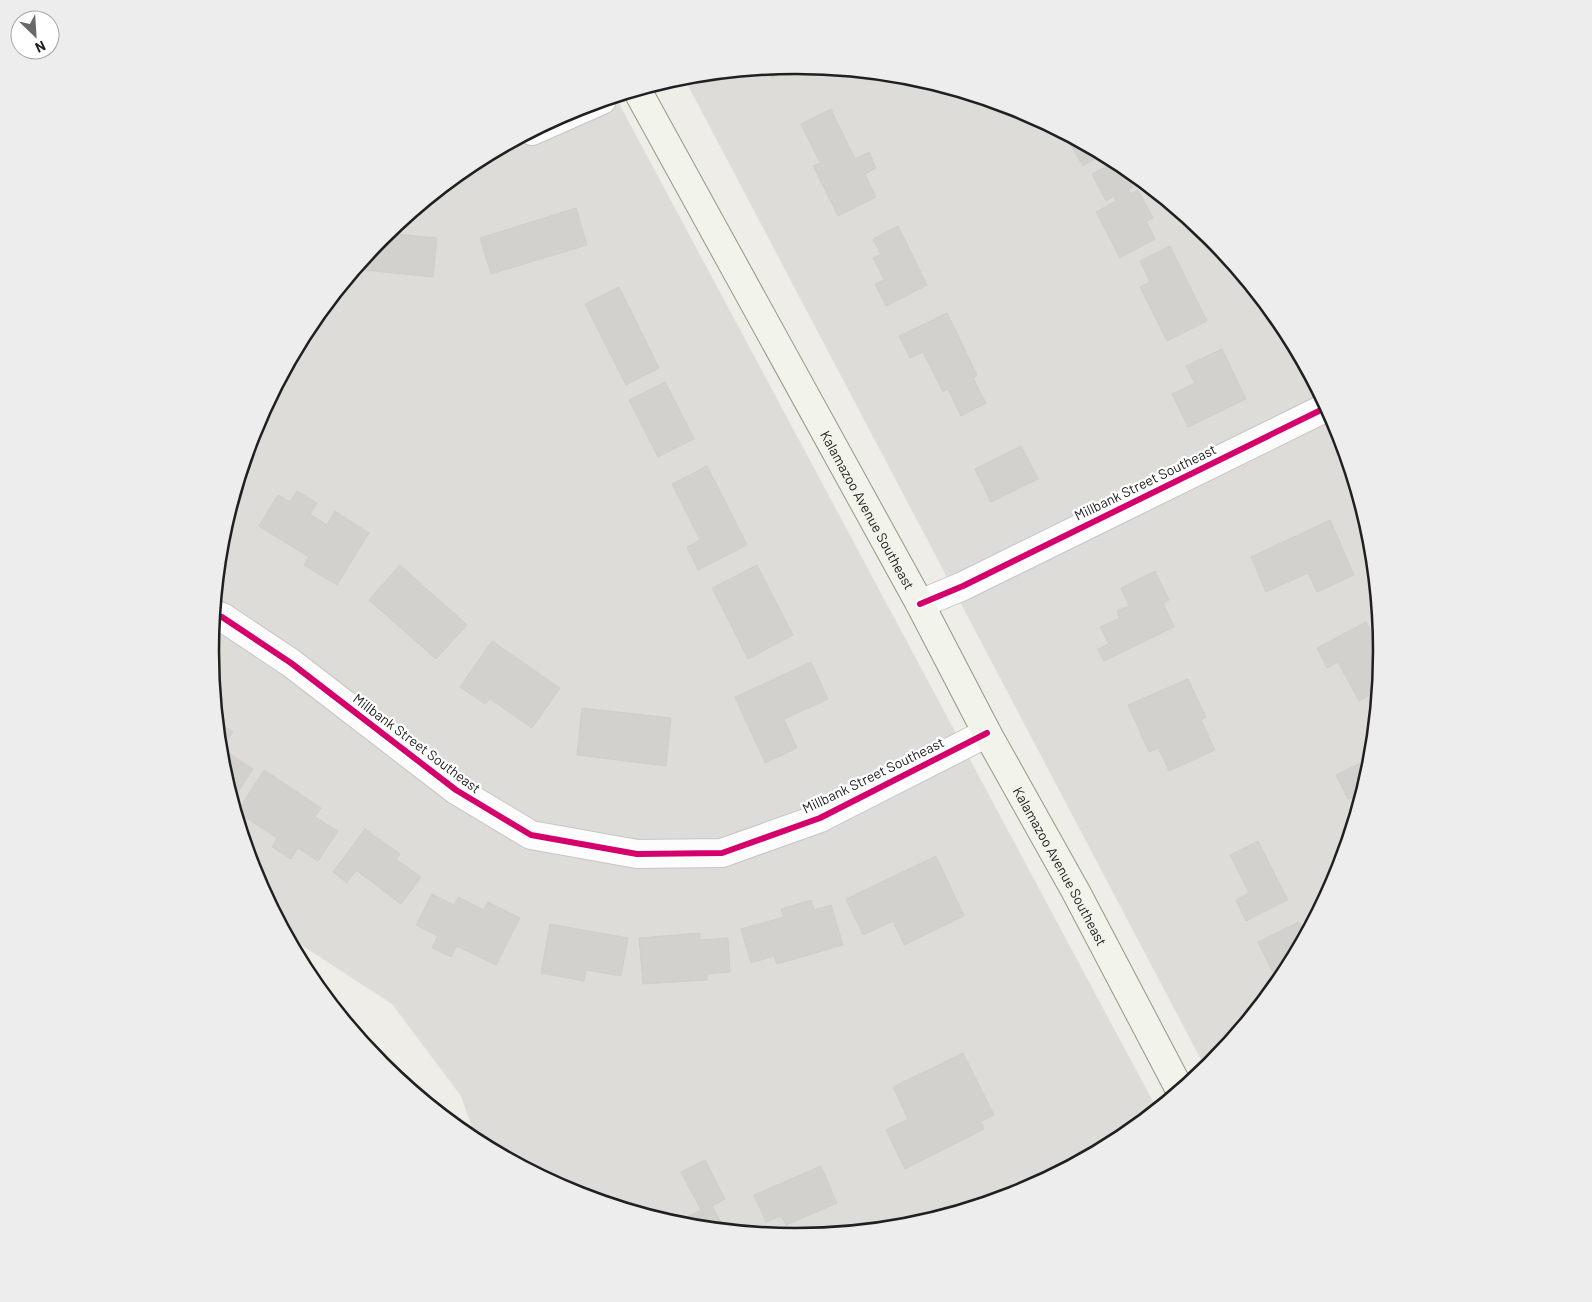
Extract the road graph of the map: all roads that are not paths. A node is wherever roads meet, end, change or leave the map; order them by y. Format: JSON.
{"nodes":[{"id":1,"x":641,"y":95,"type":"edge"},
{"id":2,"x":1320,"y":410,"type":"edge"},
{"id":3,"x":920,"y":604,"type":"junction"},
{"id":4,"x":220,"y":616,"type":"edge"},
{"id":5,"x":987,"y":733,"type":"junction"},
{"id":6,"x":1177,"y":1085,"type":"edge"}],
"edges":[{"from":1,"to":3,"type":"main road","name":"Kalamazoo Avenue Southeast"},
{"from":2,"to":3,"type":"street","name":"Millbank Street Southeast"},
{"from":3,"to":5,"type":"main road","name":"Kalamazoo Avenue Southeast"},
{"from":4,"to":5,"type":"street","name":"Millbank Street Southeast"},
{"from":5,"to":6,"type":"main road","name":"Kalamazoo Avenue Southeast"}]}
